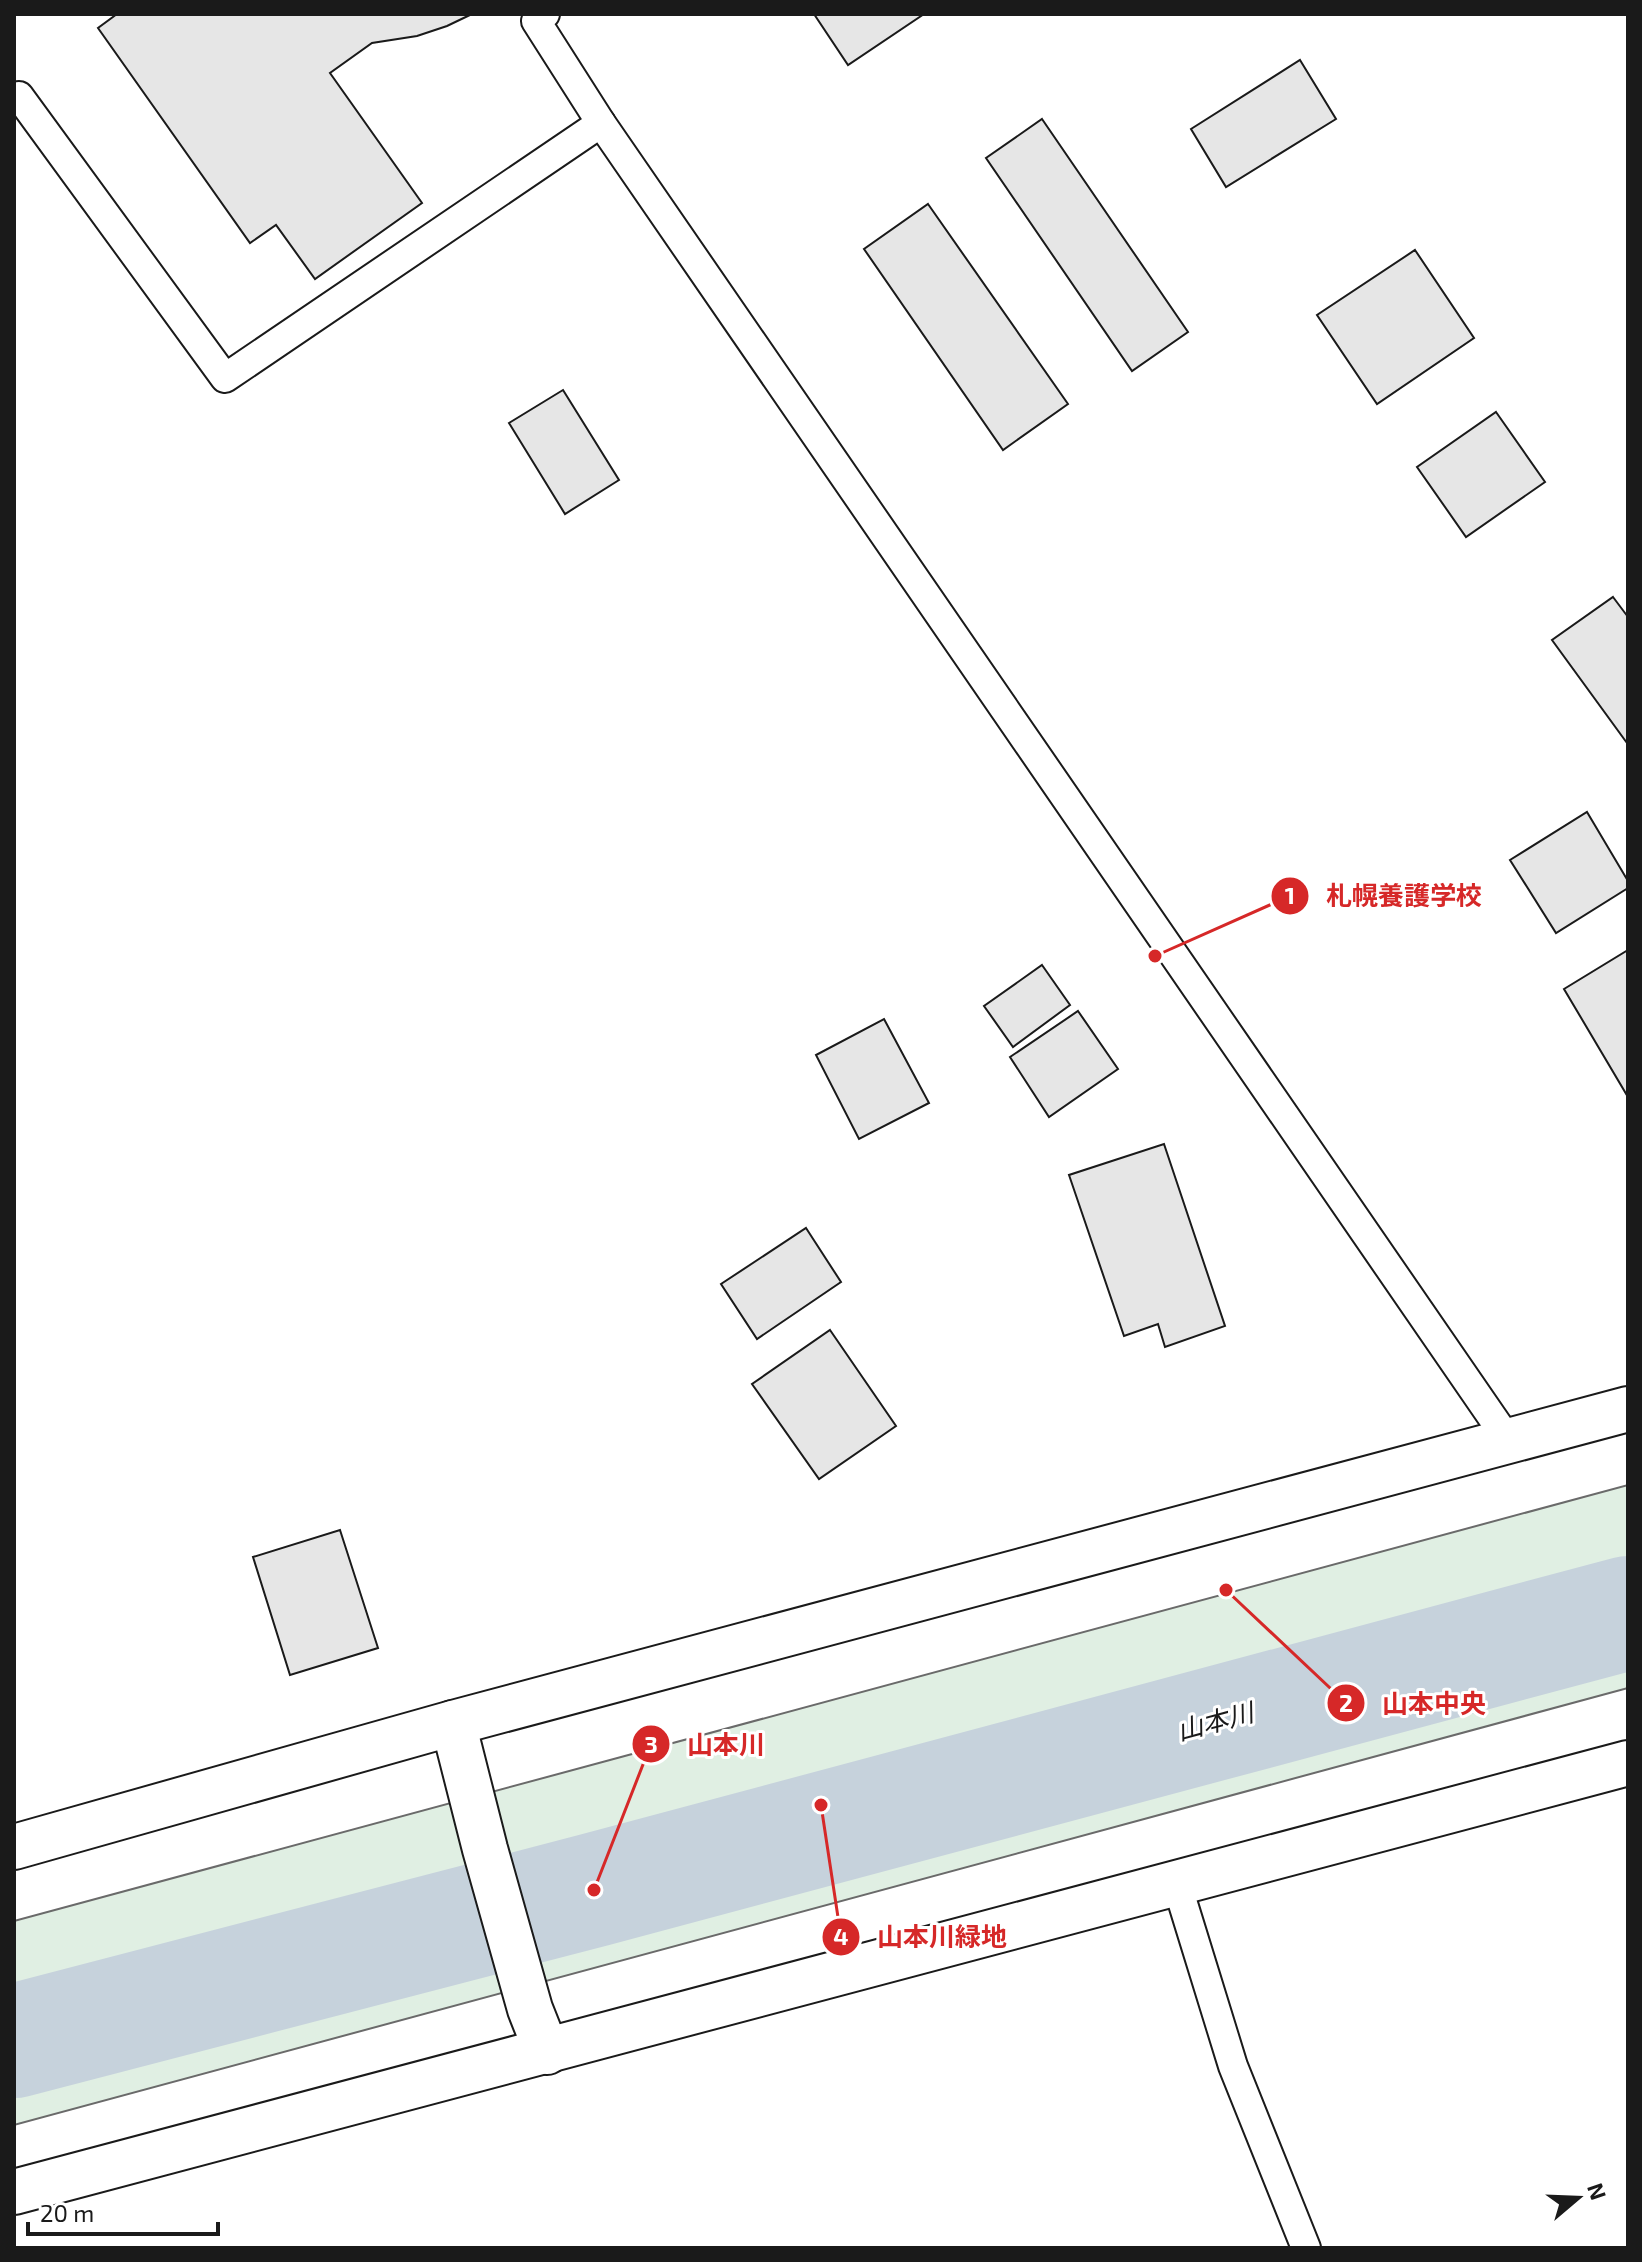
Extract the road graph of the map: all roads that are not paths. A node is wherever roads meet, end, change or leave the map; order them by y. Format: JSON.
{"nodes":[{"id":1,"x":545,"y":14,"type":"edge"},
{"id":2,"x":14,"y":98,"type":"edge"},
{"id":3,"x":601,"y":123,"type":"junction"},
{"id":4,"x":1628,"y":1409,"type":"edge"},
{"id":5,"x":1508,"y":1440,"type":"junction"},
{"id":6,"x":453,"y":1723,"type":"junction"},
{"id":7,"x":1628,"y":1763,"type":"edge"},
{"id":8,"x":14,"y":1847,"type":"edge"},
{"id":9,"x":1176,"y":1881,"type":"junction"},
{"id":10,"x":547,"y":2052,"type":"junction"},
{"id":11,"x":14,"y":2192,"type":"edge"},
{"id":12,"x":1306,"y":2248,"type":"edge"}],
"edges":[{"from":1,"to":3,"type":"lane"},
{"from":2,"to":3,"type":"lane"},
{"from":3,"to":5,"type":"lane"},
{"from":4,"to":5,"type":"street"},
{"from":5,"to":6,"type":"street"},
{"from":6,"to":8,"type":"street"},
{"from":6,"to":10,"type":"street"},
{"from":7,"to":9,"type":"street"},
{"from":9,"to":10,"type":"street"},
{"from":9,"to":12,"type":"lane"},
{"from":10,"to":11,"type":"street"}]}
